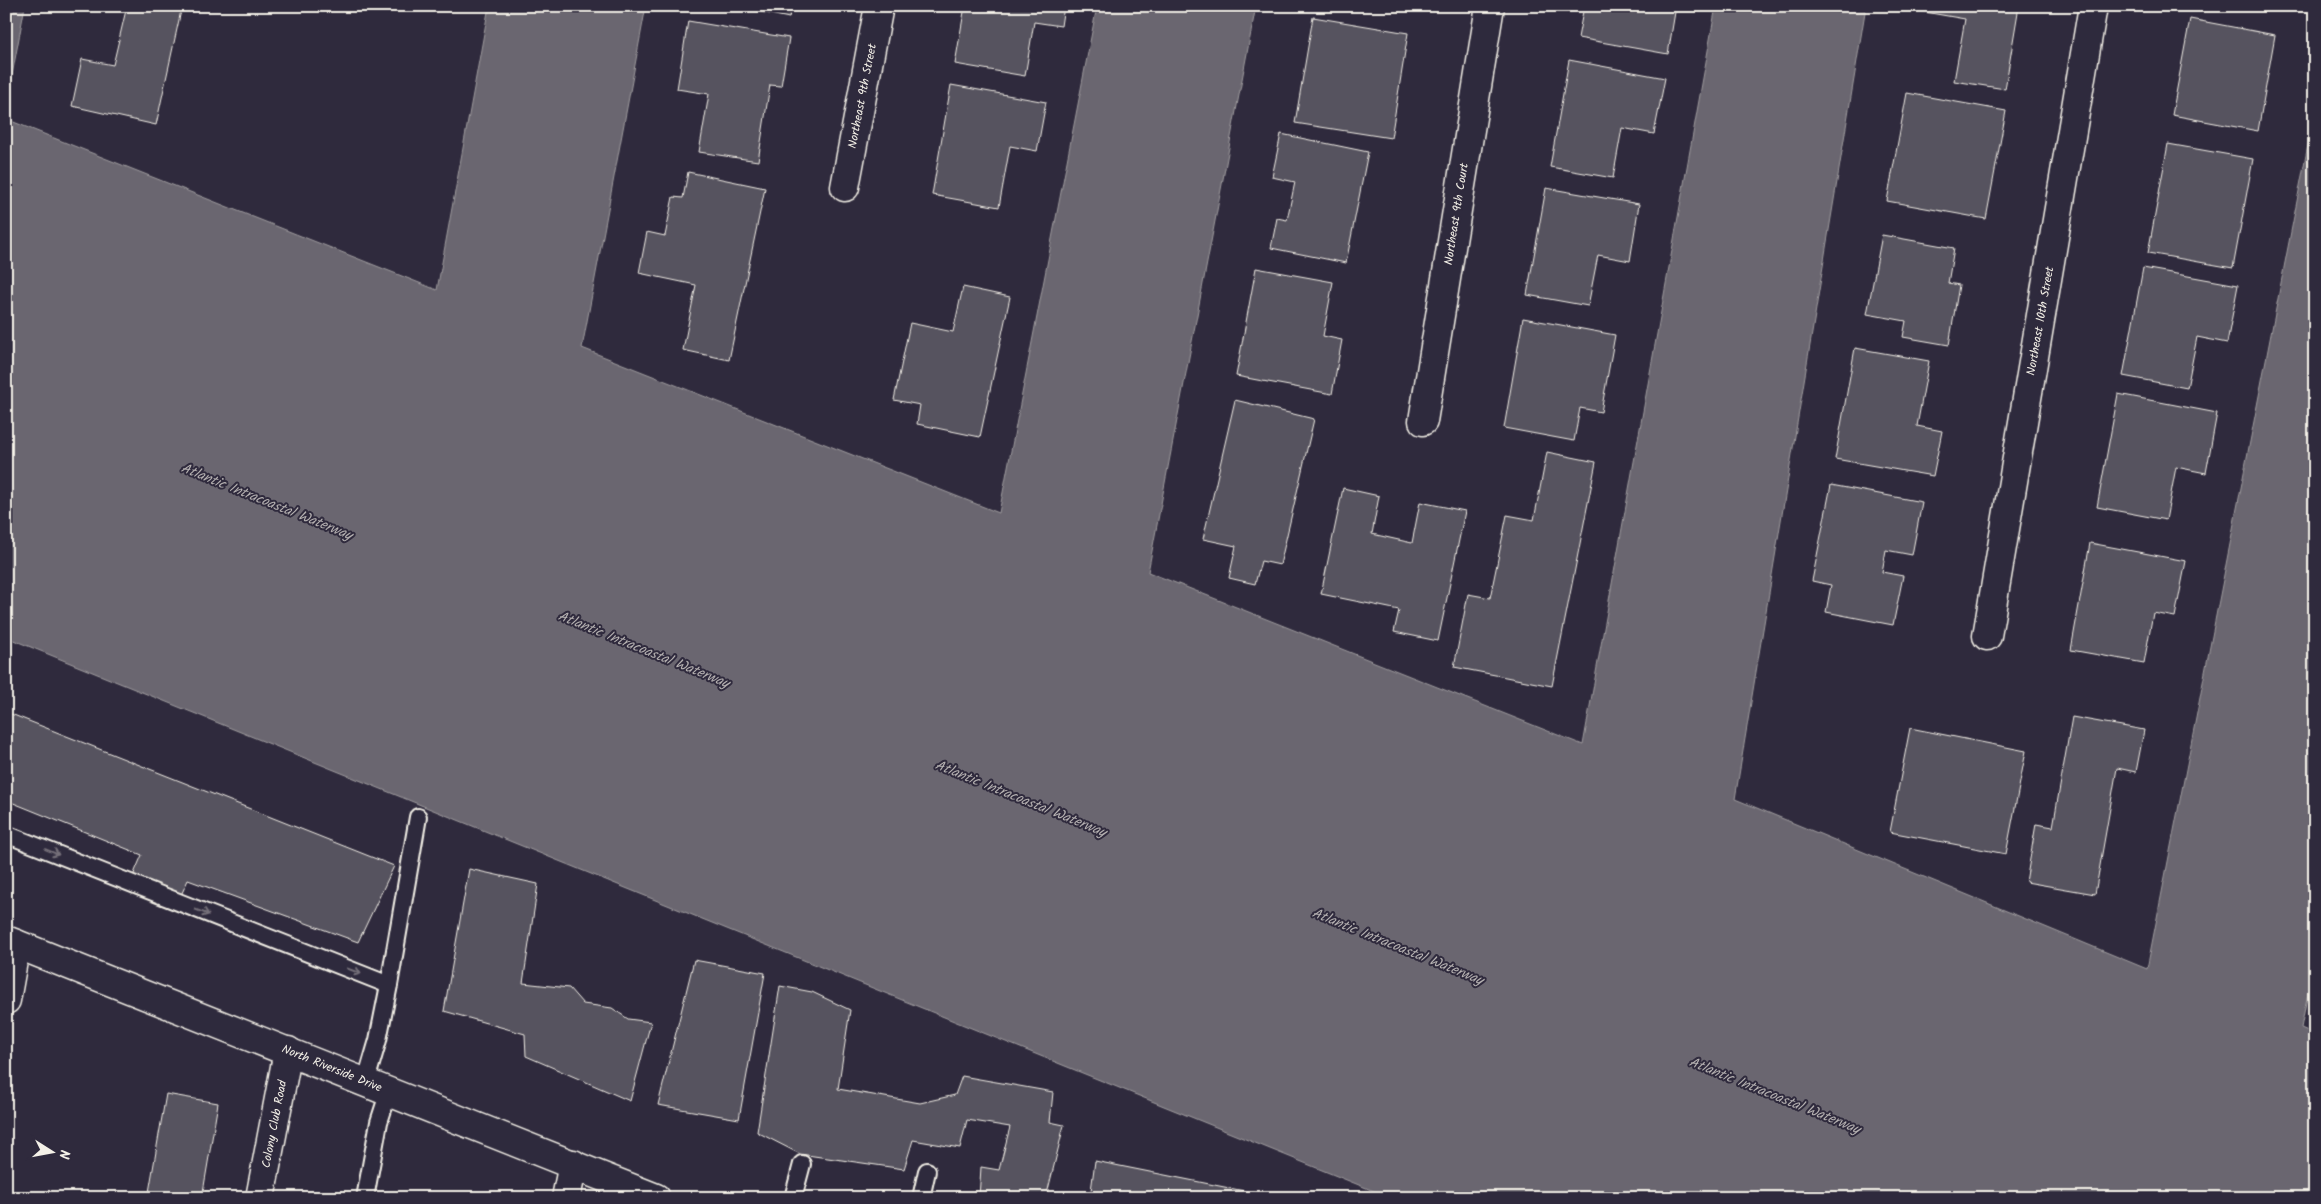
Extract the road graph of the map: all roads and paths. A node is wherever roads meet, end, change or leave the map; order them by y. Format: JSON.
{"nodes":[{"id":1,"x":879,"y":6,"type":"edge"},
{"id":2,"x":1490,"y":6,"type":"edge"},
{"id":3,"x":2093,"y":6,"type":"edge"},
{"id":4,"x":845,"y":187,"type":"dead end"},
{"id":5,"x":1423,"y":421,"type":"dead end"},
{"id":6,"x":1987,"y":636,"type":"dead end"},
{"id":7,"x":418,"y":817,"type":"dead end"},
{"id":8,"x":6,"y":834,"type":"edge"},
{"id":9,"x":11,"y":942,"type":"edge"},
{"id":10,"x":389,"y":985,"type":"junction"},
{"id":11,"x":6,"y":1000,"type":"edge"},
{"id":12,"x":288,"y":1050,"type":"junction"},
{"id":13,"x":377,"y":1086,"type":"junction"},
{"id":14,"x":573,"y":1164,"type":"junction"},
{"id":15,"x":802,"y":1164,"type":"dead end"},
{"id":16,"x":927,"y":1171,"type":"dead end"},
{"id":17,"x":260,"y":1198,"type":"edge"},
{"id":18,"x":365,"y":1198,"type":"edge"},
{"id":19,"x":566,"y":1198,"type":"edge"},
{"id":20,"x":656,"y":1198,"type":"edge"},
{"id":21,"x":793,"y":1198,"type":"edge"},
{"id":22,"x":920,"y":1198,"type":"edge"}],
"edges":[{"from":1,"to":4,"type":"street","name":"Northeast 9th Street"},
{"from":2,"to":5,"type":"street","name":"Northeast 9th Court"},
{"from":3,"to":6,"type":"street","name":"Northeast 10th Street"},
{"from":7,"to":10,"type":"lane"},
{"from":8,"to":10,"type":"lane","one_way":true},
{"from":9,"to":11,"type":"street"},
{"from":9,"to":12,"type":"street","name":"North Riverside Drive"},
{"from":10,"to":13,"type":"lane"},
{"from":12,"to":13,"type":"street","name":"North Riverside Drive"},
{"from":12,"to":17,"type":"street","name":"Colony Club Road"},
{"from":13,"to":14,"type":"street","name":"North Riverside Drive"},
{"from":13,"to":18,"type":"lane"},
{"from":14,"to":19,"type":"street"},
{"from":14,"to":20,"type":"street","name":"North Riverside Drive"},
{"from":15,"to":21,"type":"lane"},
{"from":16,"to":22,"type":"lane"}]}
